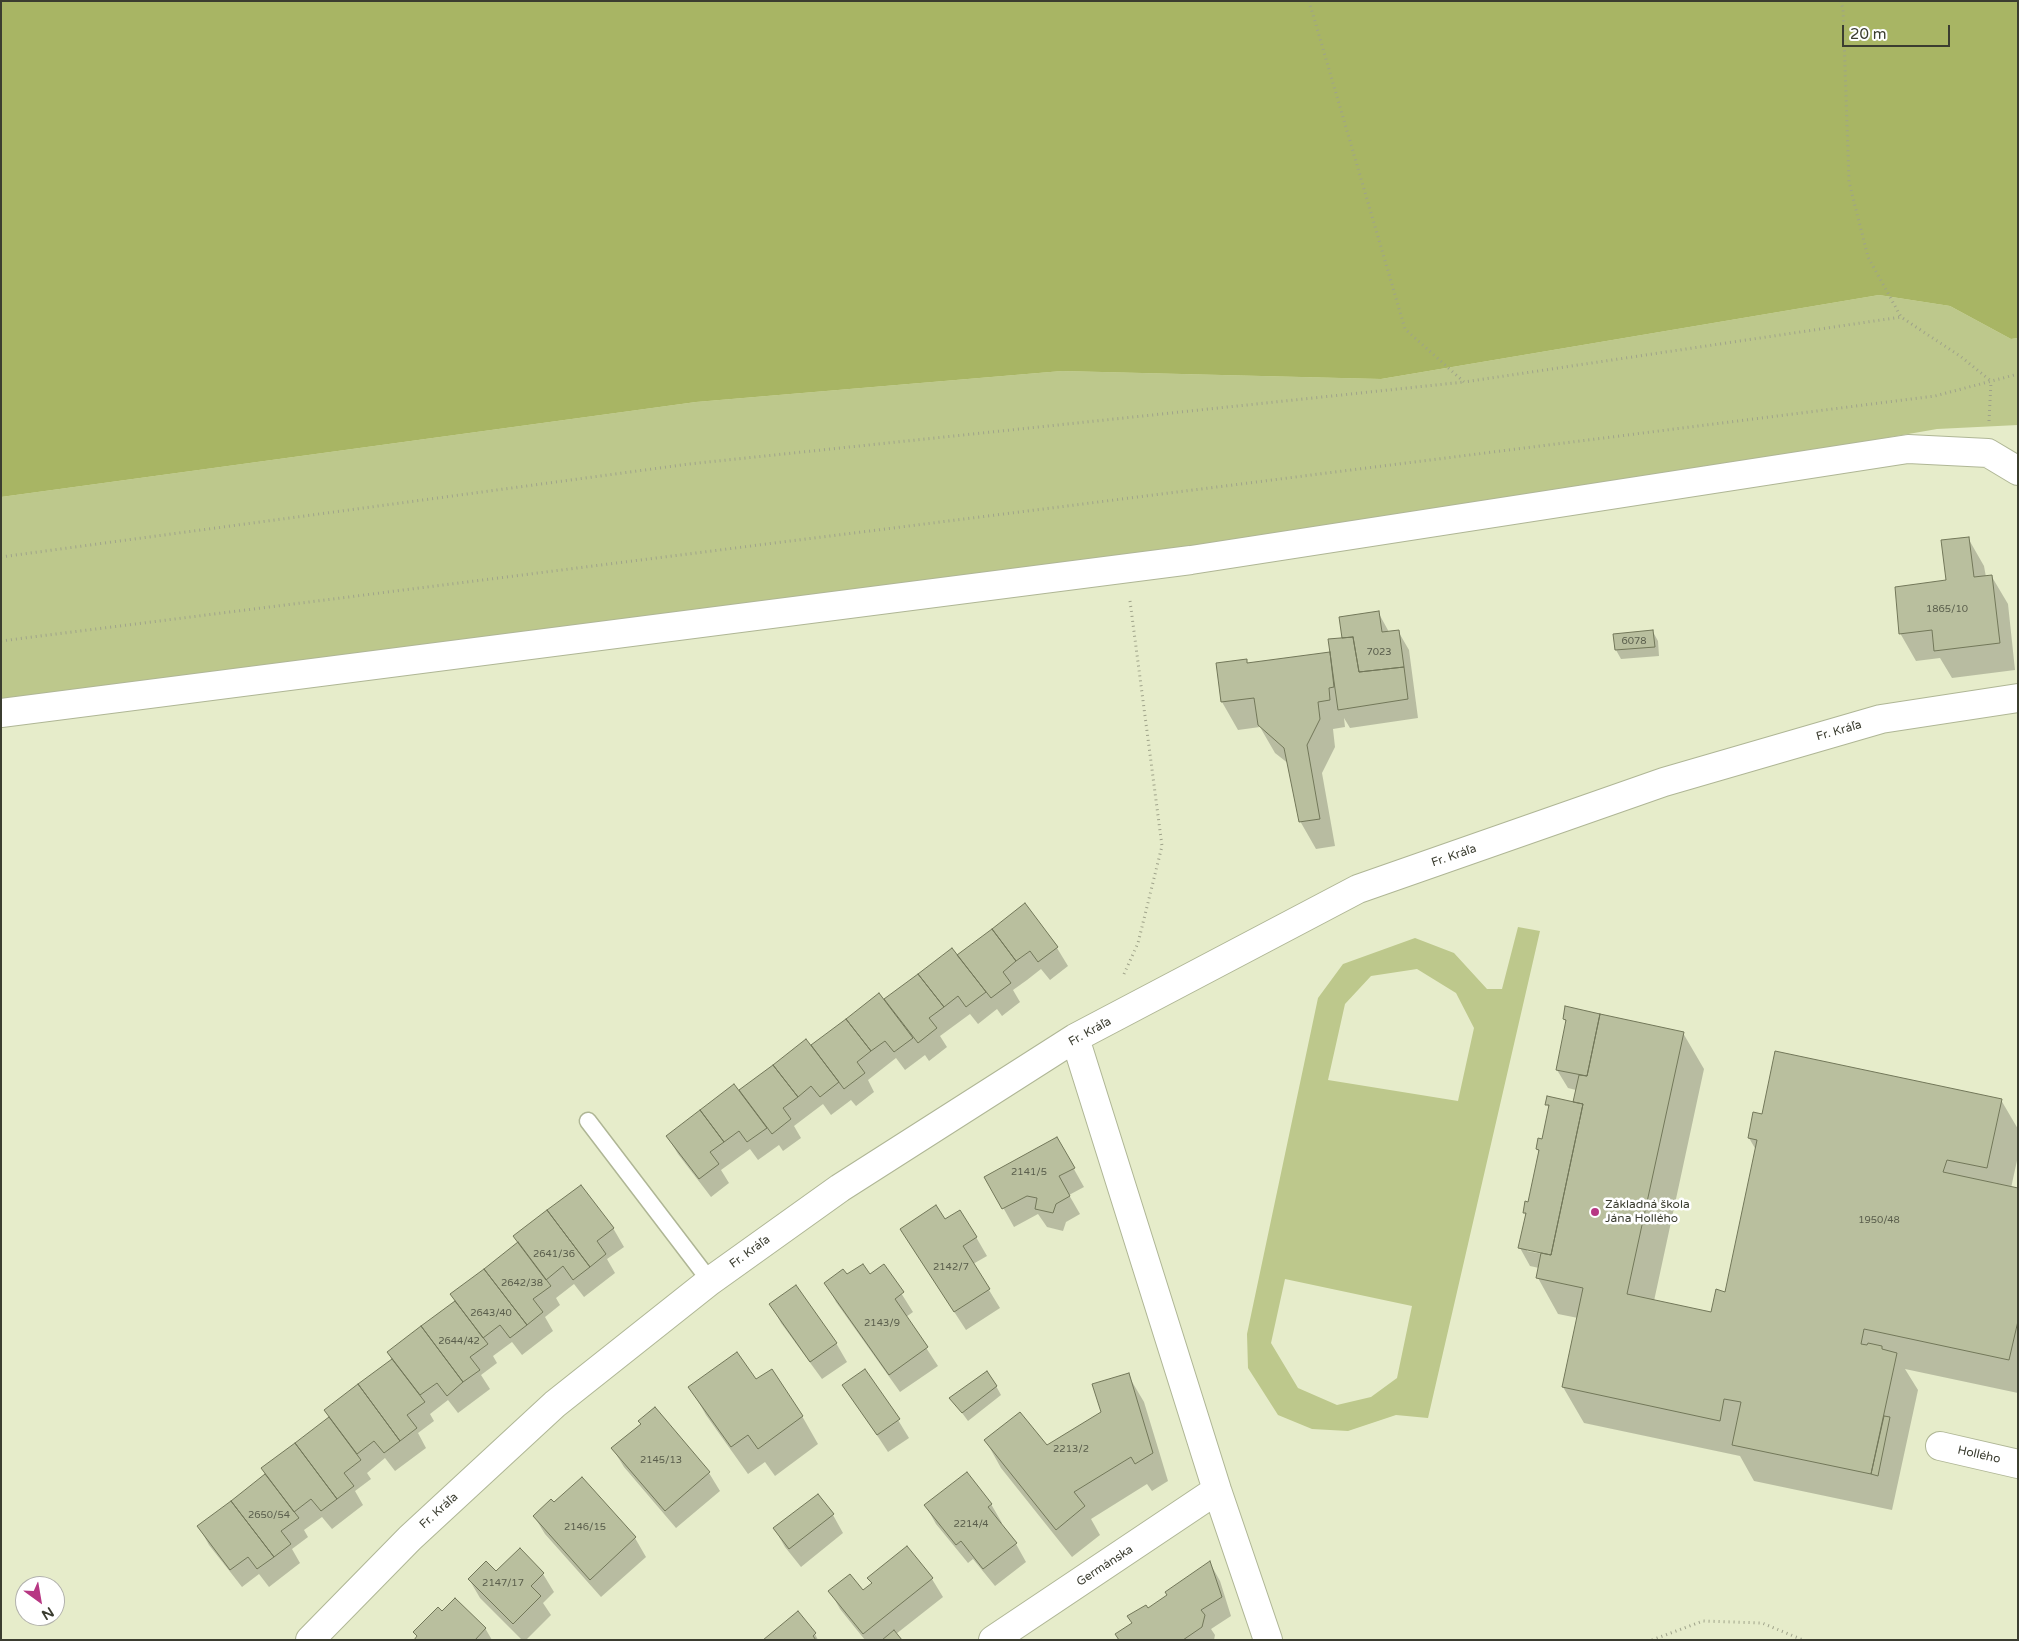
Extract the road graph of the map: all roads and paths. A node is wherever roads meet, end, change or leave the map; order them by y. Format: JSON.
{"nodes":[{"id":1,"x":1309,"y":1,"type":"edge"},
{"id":2,"x":1840,"y":1,"type":"edge"},
{"id":3,"x":1901,"y":317,"type":"junction"},
{"id":4,"x":2018,"y":374,"type":"edge"},
{"id":5,"x":1464,"y":382,"type":"junction"},
{"id":6,"x":1992,"y":382,"type":"junction"},
{"id":7,"x":1988,"y":453,"type":"junction"},
{"id":8,"x":2018,"y":471,"type":"edge"},
{"id":9,"x":1,"y":557,"type":"edge"},
{"id":10,"x":1126,"y":568,"type":"junction"},
{"id":11,"x":1,"y":641,"type":"edge"},
{"id":12,"x":2018,"y":698,"type":"edge"},
{"id":13,"x":1,"y":713,"type":"edge"},
{"id":14,"x":1107,"y":1022,"type":"junction"},
{"id":15,"x":1075,"y":1038,"type":"junction"},
{"id":16,"x":588,"y":1121,"type":"dead end"},
{"id":17,"x":710,"y":1281,"type":"junction"},
{"id":18,"x":1940,"y":1446,"type":"dead end"},
{"id":19,"x":2018,"y":1464,"type":"edge"},
{"id":20,"x":1217,"y":1490,"type":"junction"},
{"id":21,"x":310,"y":1640,"type":"edge"},
{"id":22,"x":993,"y":1640,"type":"edge"},
{"id":23,"x":1268,"y":1640,"type":"edge"},
{"id":24,"x":1652,"y":1640,"type":"edge"},
{"id":25,"x":1803,"y":1640,"type":"edge"}],
"edges":[{"from":1,"to":5,"type":"path"},
{"from":2,"to":3,"type":"path"},
{"from":3,"to":5,"type":"path"},
{"from":3,"to":6,"type":"path"},
{"from":4,"to":6,"type":"path"},
{"from":5,"to":9,"type":"path"},
{"from":6,"to":7,"type":"path"},
{"from":6,"to":11,"type":"path"},
{"from":7,"to":8,"type":"street"},
{"from":7,"to":10,"type":"street"},
{"from":10,"to":13,"type":"street"},
{"from":10,"to":14,"type":"path"},
{"from":12,"to":14,"type":"street","name":"Fr. Kráľa"},
{"from":14,"to":15,"type":"street","name":"Fr. Kráľa"},
{"from":15,"to":17,"type":"street","name":"Fr. Kráľa"},
{"from":15,"to":20,"type":"street"},
{"from":16,"to":17,"type":"lane"},
{"from":17,"to":21,"type":"street","name":"Fr. Kráľa"},
{"from":18,"to":19,"type":"street","name":"Hollého"},
{"from":20,"to":22,"type":"street","name":"Germánska"},
{"from":20,"to":23,"type":"street"},
{"from":24,"to":25,"type":"path"}]}
